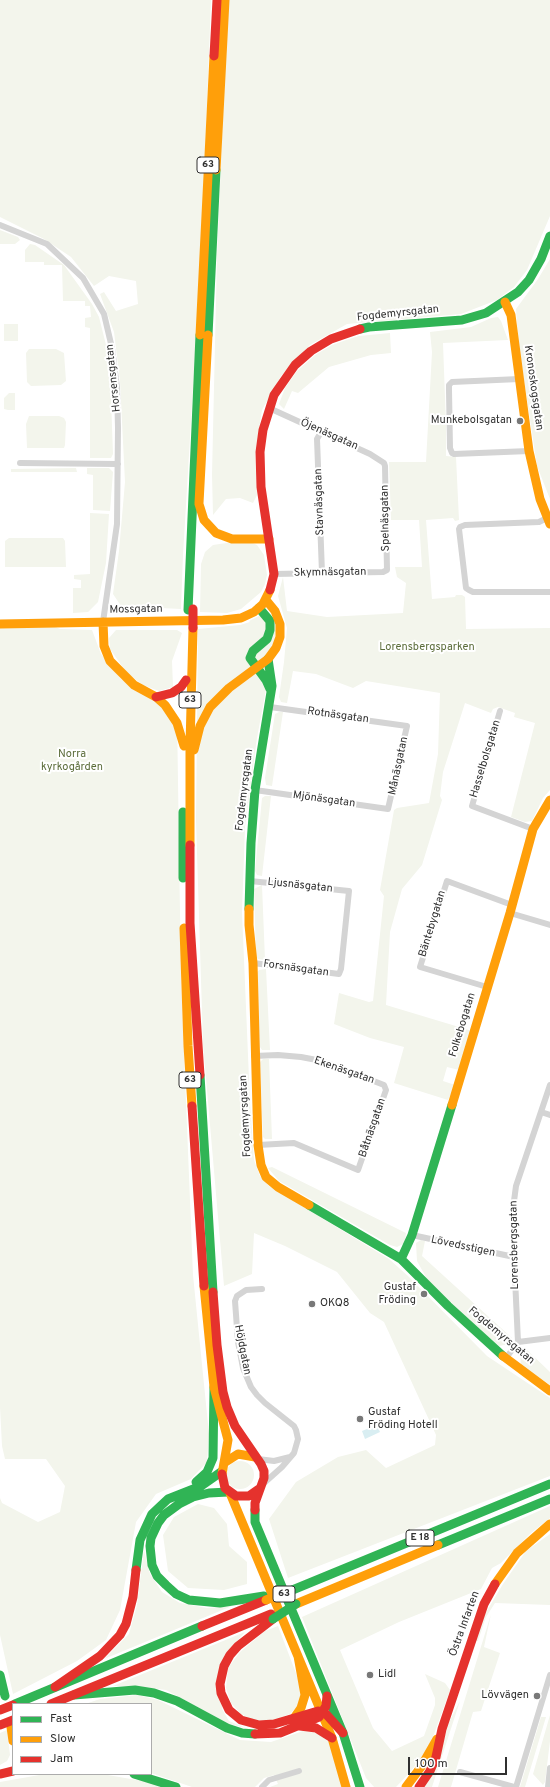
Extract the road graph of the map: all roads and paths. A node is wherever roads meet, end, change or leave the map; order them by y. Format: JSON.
{"nodes":[{"id":1,"x":217,"y":0,"type":"edge"},
{"id":2,"x":225,"y":0,"type":"edge"},
{"id":3,"x":0,"y":225,"type":"edge"},
{"id":4,"x":549,"y":239,"type":"edge"},
{"id":5,"x":505,"y":302,"type":"junction"},
{"id":6,"x":519,"y":379,"type":"junction"},
{"id":7,"x":269,"y":408,"type":"junction"},
{"id":8,"x":321,"y":432,"type":"junction"},
{"id":9,"x":529,"y":451,"type":"junction"},
{"id":10,"x":20,"y":463,"type":"dead end"},
{"id":11,"x":118,"y":464,"type":"junction"},
{"id":12,"x":385,"y":466,"type":"joint"},
{"id":13,"x":199,"y":504,"type":"junction"},
{"id":14,"x":549,"y":521,"type":"edge"},
{"id":15,"x":269,"y":539,"type":"junction"},
{"id":16,"x":387,"y":570,"type":"joint"},
{"id":17,"x":322,"y":573,"type":"junction"},
{"id":18,"x":274,"y":574,"type":"junction"},
{"id":19,"x":550,"y":592,"type":"edge"},
{"id":20,"x":266,"y":600,"type":"junction"},
{"id":21,"x":259,"y":608,"type":"junction"},
{"id":22,"x":191,"y":609,"type":"junction"},
{"id":23,"x":103,"y":622,"type":"junction"},
{"id":24,"x":0,"y":624,"type":"edge"},
{"id":25,"x":190,"y":628,"type":"junction"},
{"id":26,"x":268,"y":659,"type":"junction"},
{"id":27,"x":256,"y":668,"type":"junction"},
{"id":28,"x":186,"y":680,"type":"junction"},
{"id":29,"x":271,"y":696,"type":"junction"},
{"id":30,"x":156,"y":697,"type":"junction"},
{"id":31,"x":270,"y":707,"type":"junction"},
{"id":32,"x":500,"y":711,"type":"dead end"},
{"id":33,"x":407,"y":726,"type":"joint"},
{"id":34,"x":184,"y":746,"type":"junction"},
{"id":35,"x":190,"y":772,"type":"junction"},
{"id":36,"x":255,"y":790,"type":"junction"},
{"id":37,"x":550,"y":800,"type":"edge"},
{"id":38,"x":390,"y":806,"type":"joint"},
{"id":39,"x":533,"y":829,"type":"junction"},
{"id":40,"x":250,"y":880,"type":"junction"},
{"id":41,"x":511,"y":909,"type":"junction"},
{"id":42,"x":550,"y":925,"type":"edge"},
{"id":43,"x":252,"y":964,"type":"junction"},
{"id":44,"x":339,"y":974,"type":"joint"},
{"id":45,"x":487,"y":987,"type":"junction"},
{"id":46,"x":254,"y":1056,"type":"junction"},
{"id":47,"x":550,"y":1085,"type":"edge"},
{"id":48,"x":385,"y":1087,"type":"joint"},
{"id":49,"x":541,"y":1112,"type":"junction"},
{"id":50,"x":550,"y":1115,"type":"edge"},
{"id":51,"x":258,"y":1145,"type":"junction"},
{"id":52,"x":412,"y":1235,"type":"junction"},
{"id":53,"x":514,"y":1257,"type":"junction"},
{"id":54,"x":401,"y":1259,"type":"junction"},
{"id":55,"x":262,"y":1289,"type":"dead end"},
{"id":56,"x":550,"y":1338,"type":"edge"},
{"id":57,"x":518,"y":1342,"type":"junction"},
{"id":58,"x":506,"y":1358,"type":"junction"},
{"id":59,"x":214,"y":1387,"type":"junction"},
{"id":60,"x":550,"y":1391,"type":"edge"},
{"id":61,"x":291,"y":1456,"type":"junction"},
{"id":62,"x":256,"y":1458,"type":"junction"},
{"id":63,"x":223,"y":1468,"type":"junction"},
{"id":64,"x":550,"y":1484,"type":"edge"},
{"id":65,"x":261,"y":1487,"type":"junction"},
{"id":66,"x":229,"y":1492,"type":"junction"},
{"id":67,"x":175,"y":1496,"type":"junction"},
{"id":68,"x":550,"y":1499,"type":"edge"},
{"id":69,"x":550,"y":1524,"type":"edge"},
{"id":70,"x":266,"y":1598,"type":"junction"},
{"id":71,"x":272,"y":1616,"type":"junction"},
{"id":72,"x":298,"y":1656,"type":"junction"},
{"id":73,"x":0,"y":1675,"type":"edge"},
{"id":74,"x":550,"y":1675,"type":"edge"},
{"id":75,"x":55,"y":1687,"type":"junction"},
{"id":76,"x":74,"y":1695,"type":"junction"},
{"id":77,"x":5,"y":1696,"type":"dead end"},
{"id":78,"x":327,"y":1696,"type":"junction"},
{"id":79,"x":16,"y":1703,"type":"edge"},
{"id":80,"x":54,"y":1703,"type":"edge"},
{"id":81,"x":12,"y":1705,"type":"edge"},
{"id":82,"x":0,"y":1710,"type":"edge"},
{"id":83,"x":321,"y":1712,"type":"junction"},
{"id":84,"x":294,"y":1718,"type":"junction"},
{"id":85,"x":12,"y":1724,"type":"edge"},
{"id":86,"x":0,"y":1725,"type":"edge"},
{"id":87,"x":300,"y":1726,"type":"junction"},
{"id":88,"x":442,"y":1729,"type":"junction"},
{"id":89,"x":343,"y":1733,"type":"junction"},
{"id":90,"x":332,"y":1738,"type":"junction"},
{"id":91,"x":550,"y":1768,"type":"edge"},
{"id":92,"x":12,"y":1771,"type":"edge"},
{"id":93,"x":299,"y":1771,"type":"dead end"},
{"id":94,"x":460,"y":1772,"type":"dead end"},
{"id":95,"x":0,"y":1774,"type":"edge"},
{"id":96,"x":137,"y":1775,"type":"edge"},
{"id":97,"x":549,"y":1786,"type":"edge"},
{"id":98,"x":176,"y":1787,"type":"edge"},
{"id":99,"x":262,"y":1787,"type":"edge"},
{"id":100,"x":346,"y":1787,"type":"edge"},
{"id":101,"x":360,"y":1787,"type":"edge"},
{"id":102,"x":406,"y":1787,"type":"edge"},
{"id":103,"x":419,"y":1787,"type":"edge"},
{"id":104,"x":515,"y":1787,"type":"edge"}],
"edges":[{"from":1,"to":22,"type":"main road","number":"63"},
{"from":2,"to":13,"type":"main road","number":"63"},
{"from":3,"to":11,"type":"street","name":"Horsensgatan"},
{"from":4,"to":5,"type":"main road","name":"Fogdemyrsgatan"},
{"from":5,"to":6,"type":"main road","name":"Kronoskogsgatan"},
{"from":5,"to":7,"type":"main road","name":"Fogdemyrsgatan"},
{"from":6,"to":9,"type":"main road","name":"Kronoskogsgatan"},
{"from":6,"to":9,"type":"street"},
{"from":7,"to":8,"type":"street","name":"Öjenäsgatan"},
{"from":7,"to":15,"type":"main road","name":"Fogdemyrsgatan"},
{"from":8,"to":12,"type":"street","name":"Öjenäsgatan"},
{"from":8,"to":17,"type":"street","name":"Stavnäsgatan"},
{"from":9,"to":14,"type":"main road","name":"Kronoskogsgatan"},
{"from":10,"to":11,"type":"street"},
{"from":11,"to":23,"type":"street","name":"Horsensgatan"},
{"from":12,"to":16,"type":"street","name":"Spelnäsgatan"},
{"from":13,"to":15,"type":"main road"},
{"from":13,"to":22,"type":"main road","number":"63"},
{"from":14,"to":19,"type":"street"},
{"from":15,"to":18,"type":"main road","name":"Fogdemyrsgatan"},
{"from":16,"to":17,"type":"street","name":"Skymnäsgatan"},
{"from":17,"to":18,"type":"street","name":"Skymnäsgatan"},
{"from":18,"to":20,"type":"main road","name":"Fogdemyrsgatan"},
{"from":20,"to":21,"type":"main road","name":"Mossgatan"},
{"from":20,"to":26,"type":"main road"},
{"from":21,"to":23,"type":"main road","name":"Mossgatan"},
{"from":21,"to":27,"type":"main road","name":"Fogdemyrsgatan"},
{"from":22,"to":25,"type":"main road","number":"63"},
{"from":23,"to":24,"type":"main road","name":"Mossgatan"},
{"from":23,"to":30,"type":"main road"},
{"from":25,"to":28,"type":"main road","number":"63"},
{"from":25,"to":35,"type":"main road","number":"63"},
{"from":26,"to":27,"type":"main road"},
{"from":26,"to":29,"type":"main road","name":"Fogdemyrsgatan"},
{"from":27,"to":29,"type":"main road","name":"Fogdemyrsgatan"},
{"from":27,"to":35,"type":"main road"},
{"from":28,"to":30,"type":"main road"},
{"from":28,"to":34,"type":"main road","number":"63"},
{"from":29,"to":31,"type":"main road","name":"Fogdemyrsgatan"},
{"from":30,"to":34,"type":"main road"},
{"from":31,"to":33,"type":"street","name":"Rotnäsgatan"},
{"from":31,"to":36,"type":"main road","name":"Fogdemyrsgatan"},
{"from":32,"to":39,"type":"street","name":"Hasselbolsgatan"},
{"from":33,"to":38,"type":"street","name":"Månäsgatan"},
{"from":34,"to":59,"type":"main road","number":"63"},
{"from":35,"to":62,"type":"main road","number":"63"},
{"from":36,"to":38,"type":"street","name":"Mjönäsgatan"},
{"from":36,"to":40,"type":"main road","name":"Fogdemyrsgatan"},
{"from":37,"to":39,"type":"main road","name":"Folkebogatan"},
{"from":39,"to":41,"type":"main road","name":"Folkebogatan"},
{"from":40,"to":43,"type":"main road","name":"Fogdemyrsgatan"},
{"from":40,"to":44,"type":"street","name":"Ljusnäsgatan"},
{"from":41,"to":42,"type":"street"},
{"from":41,"to":45,"type":"main road","name":"Folkebogatan"},
{"from":41,"to":45,"type":"street","name":"Bäntebygatan"},
{"from":43,"to":44,"type":"street","name":"Forsnäsgatan"},
{"from":43,"to":46,"type":"main road","name":"Fogdemyrsgatan"},
{"from":45,"to":52,"type":"main road","name":"Folkebogatan"},
{"from":46,"to":48,"type":"street","name":"Ekenäsgatan"},
{"from":46,"to":51,"type":"main road","name":"Fogdemyrsgatan"},
{"from":47,"to":49,"type":"street","name":"Lorensbergsgatan"},
{"from":48,"to":51,"type":"street","name":"Båtnäsgatan"},
{"from":49,"to":50,"type":"street"},
{"from":49,"to":53,"type":"street","name":"Lorensbergsgatan"},
{"from":51,"to":54,"type":"main road","name":"Fogdemyrsgatan"},
{"from":52,"to":53,"type":"street","name":"Lövedsstigen"},
{"from":52,"to":54,"type":"main road","name":"Folkebogatan"},
{"from":53,"to":57,"type":"street","name":"Lorensbergsgatan"},
{"from":54,"to":58,"type":"main road","name":"Fogdemyrsgatan"},
{"from":55,"to":61,"type":"street","name":"Höjdgatan"},
{"from":56,"to":57,"type":"street"},
{"from":57,"to":58,"type":"street"},
{"from":58,"to":60,"type":"main road","name":"Fogdemyrsgatan"},
{"from":59,"to":63,"type":"main road","number":"63"},
{"from":59,"to":67,"type":"main road"},
{"from":61,"to":62,"type":"street"},
{"from":61,"to":65,"type":"street","name":"Höjdgatan"},
{"from":62,"to":63,"type":"main road"},
{"from":62,"to":65,"type":"main road","number":"63"},
{"from":63,"to":66,"type":"main road","number":"63"},
{"from":63,"to":67,"type":"main road"},
{"from":64,"to":70,"type":"main road","number":"E 18","bridge":true},
{"from":65,"to":66,"type":"main road"},
{"from":65,"to":78,"type":"main road","number":"63"},
{"from":66,"to":70,"type":"main road"},
{"from":66,"to":72,"type":"main road","number":"63"},
{"from":67,"to":75,"type":"main road"},
{"from":68,"to":71,"type":"main road","number":"E 18","bridge":true},
{"from":69,"to":88,"type":"main road","name":"Östra Infarten"},
{"from":70,"to":75,"type":"main road","number":"E 18"},
{"from":71,"to":76,"type":"main road"},
{"from":71,"to":84,"type":"main road"},
{"from":72,"to":83,"type":"main road","number":"63"},
{"from":72,"to":84,"type":"main road"},
{"from":73,"to":77,"type":"main road"},
{"from":74,"to":104,"type":"street"},
{"from":75,"to":79,"type":"main road","number":"E 18"},
{"from":76,"to":80,"type":"main road"},
{"from":76,"to":87,"type":"main road"},
{"from":78,"to":83,"type":"main road"},
{"from":78,"to":89,"type":"main road","number":"63"},
{"from":81,"to":82,"type":"main road","number":"E 18"},
{"from":83,"to":84,"type":"main road"},
{"from":83,"to":87,"type":"main road"},
{"from":83,"to":89,"type":"main road"},
{"from":83,"to":90,"type":"main road"},
{"from":85,"to":86,"type":"main road"},
{"from":87,"to":90,"type":"main road"},
{"from":88,"to":102,"type":"main road","name":"Östra Infarten"},
{"from":88,"to":103,"type":"main road","name":"Östra Infarten"},
{"from":89,"to":101,"type":"main road"},
{"from":90,"to":100,"type":"main road"},
{"from":91,"to":97,"type":"street"},
{"from":92,"to":95,"type":"main road"},
{"from":93,"to":99,"type":"street"},
{"from":94,"to":104,"type":"street"},
{"from":96,"to":98,"type":"main road"}]}
